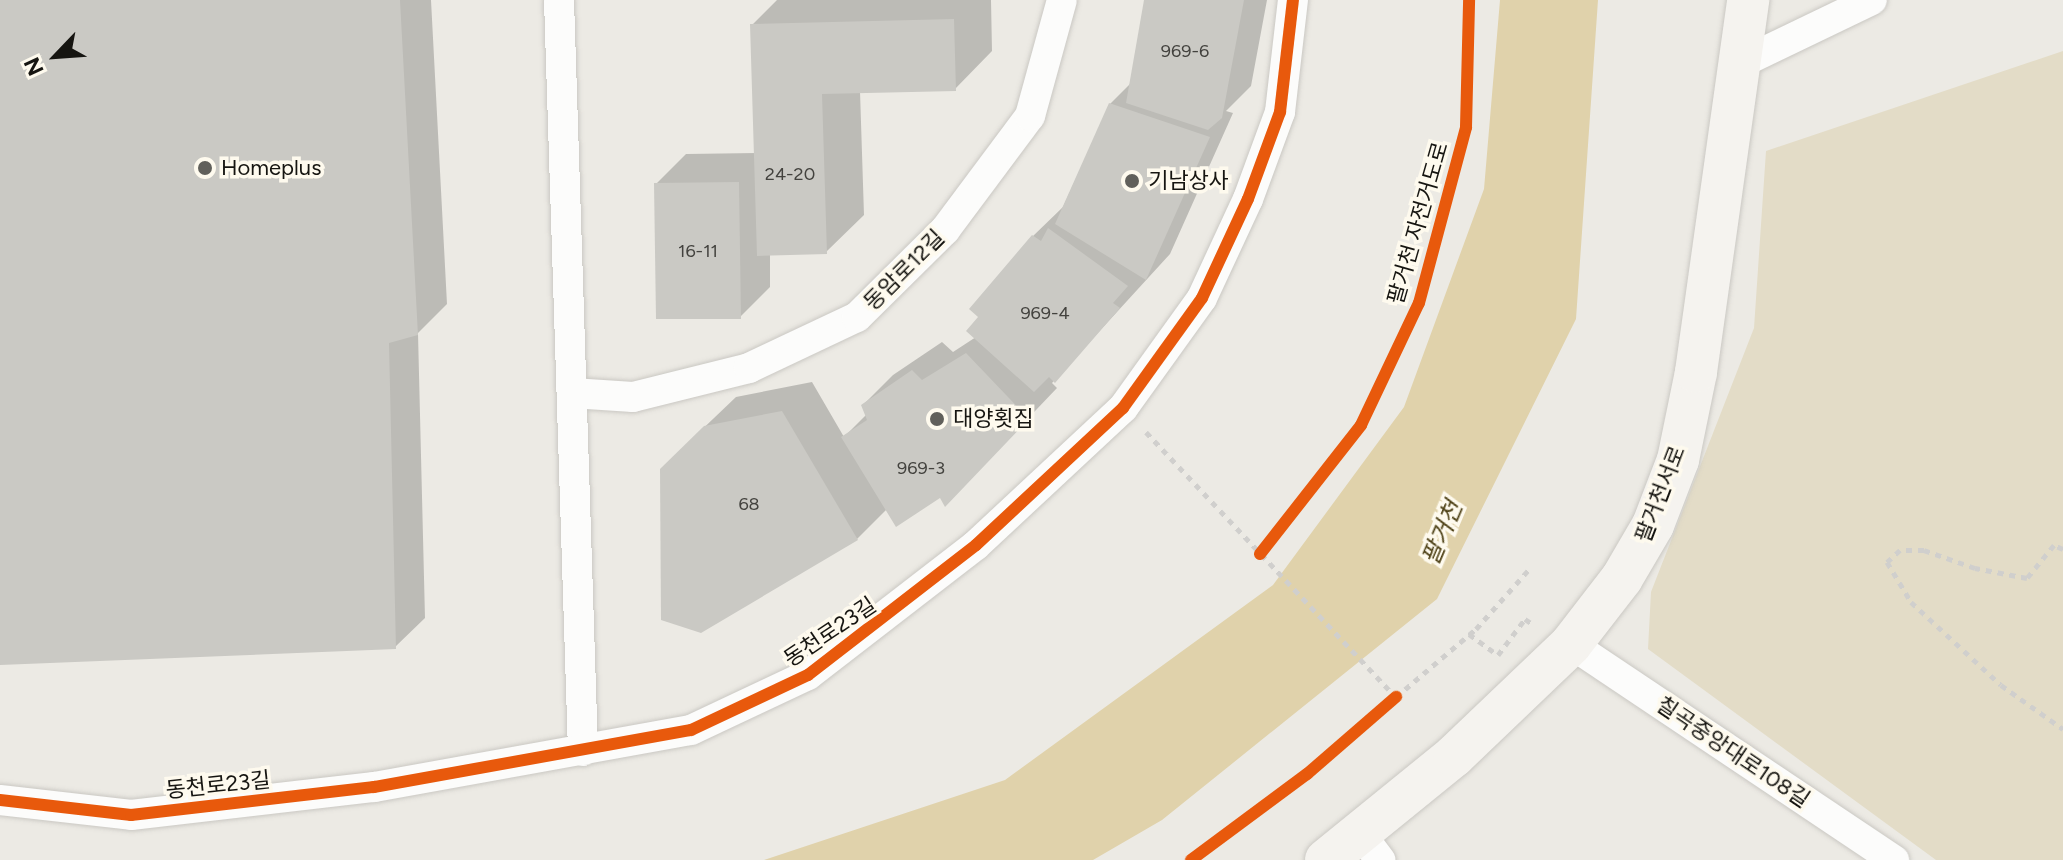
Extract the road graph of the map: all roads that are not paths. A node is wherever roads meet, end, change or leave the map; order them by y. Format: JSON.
{"nodes":[{"id":1,"x":559,"y":0,"type":"edge"},
{"id":2,"x":1062,"y":0,"type":"edge"},
{"id":3,"x":1293,"y":0,"type":"edge"},
{"id":4,"x":1748,"y":0,"type":"edge"},
{"id":5,"x":1872,"y":0,"type":"edge"},
{"id":6,"x":1743,"y":62,"type":"junction"},
{"id":7,"x":572,"y":393,"type":"junction"},
{"id":8,"x":1557,"y":637,"type":"junction"},
{"id":9,"x":583,"y":751,"type":"junction"},
{"id":10,"x":0,"y":800,"type":"edge"},
{"id":11,"x":1370,"y":847,"type":"edge"},
{"id":12,"x":1326,"y":860,"type":"edge"},
{"id":13,"x":1894,"y":860,"type":"edge"}],
"edges":[{"from":1,"to":7,"type":"street"},
{"from":2,"to":7,"type":"street","name":"동암로12길"},
{"from":3,"to":9,"type":"street","name":"동천로23길"},
{"from":4,"to":6,"type":"main road","name":"팔거천서로"},
{"from":5,"to":6,"type":"street"},
{"from":6,"to":8,"type":"main road","name":"팔거천서로"},
{"from":7,"to":9,"type":"street"},
{"from":8,"to":11,"type":"main road","name":"팔거천서로"},
{"from":8,"to":13,"type":"street","name":"칠곡중앙대로108길"},
{"from":9,"to":10,"type":"street","name":"동천로23길"},
{"from":11,"to":12,"type":"main road","name":"팔거천서로"}]}
